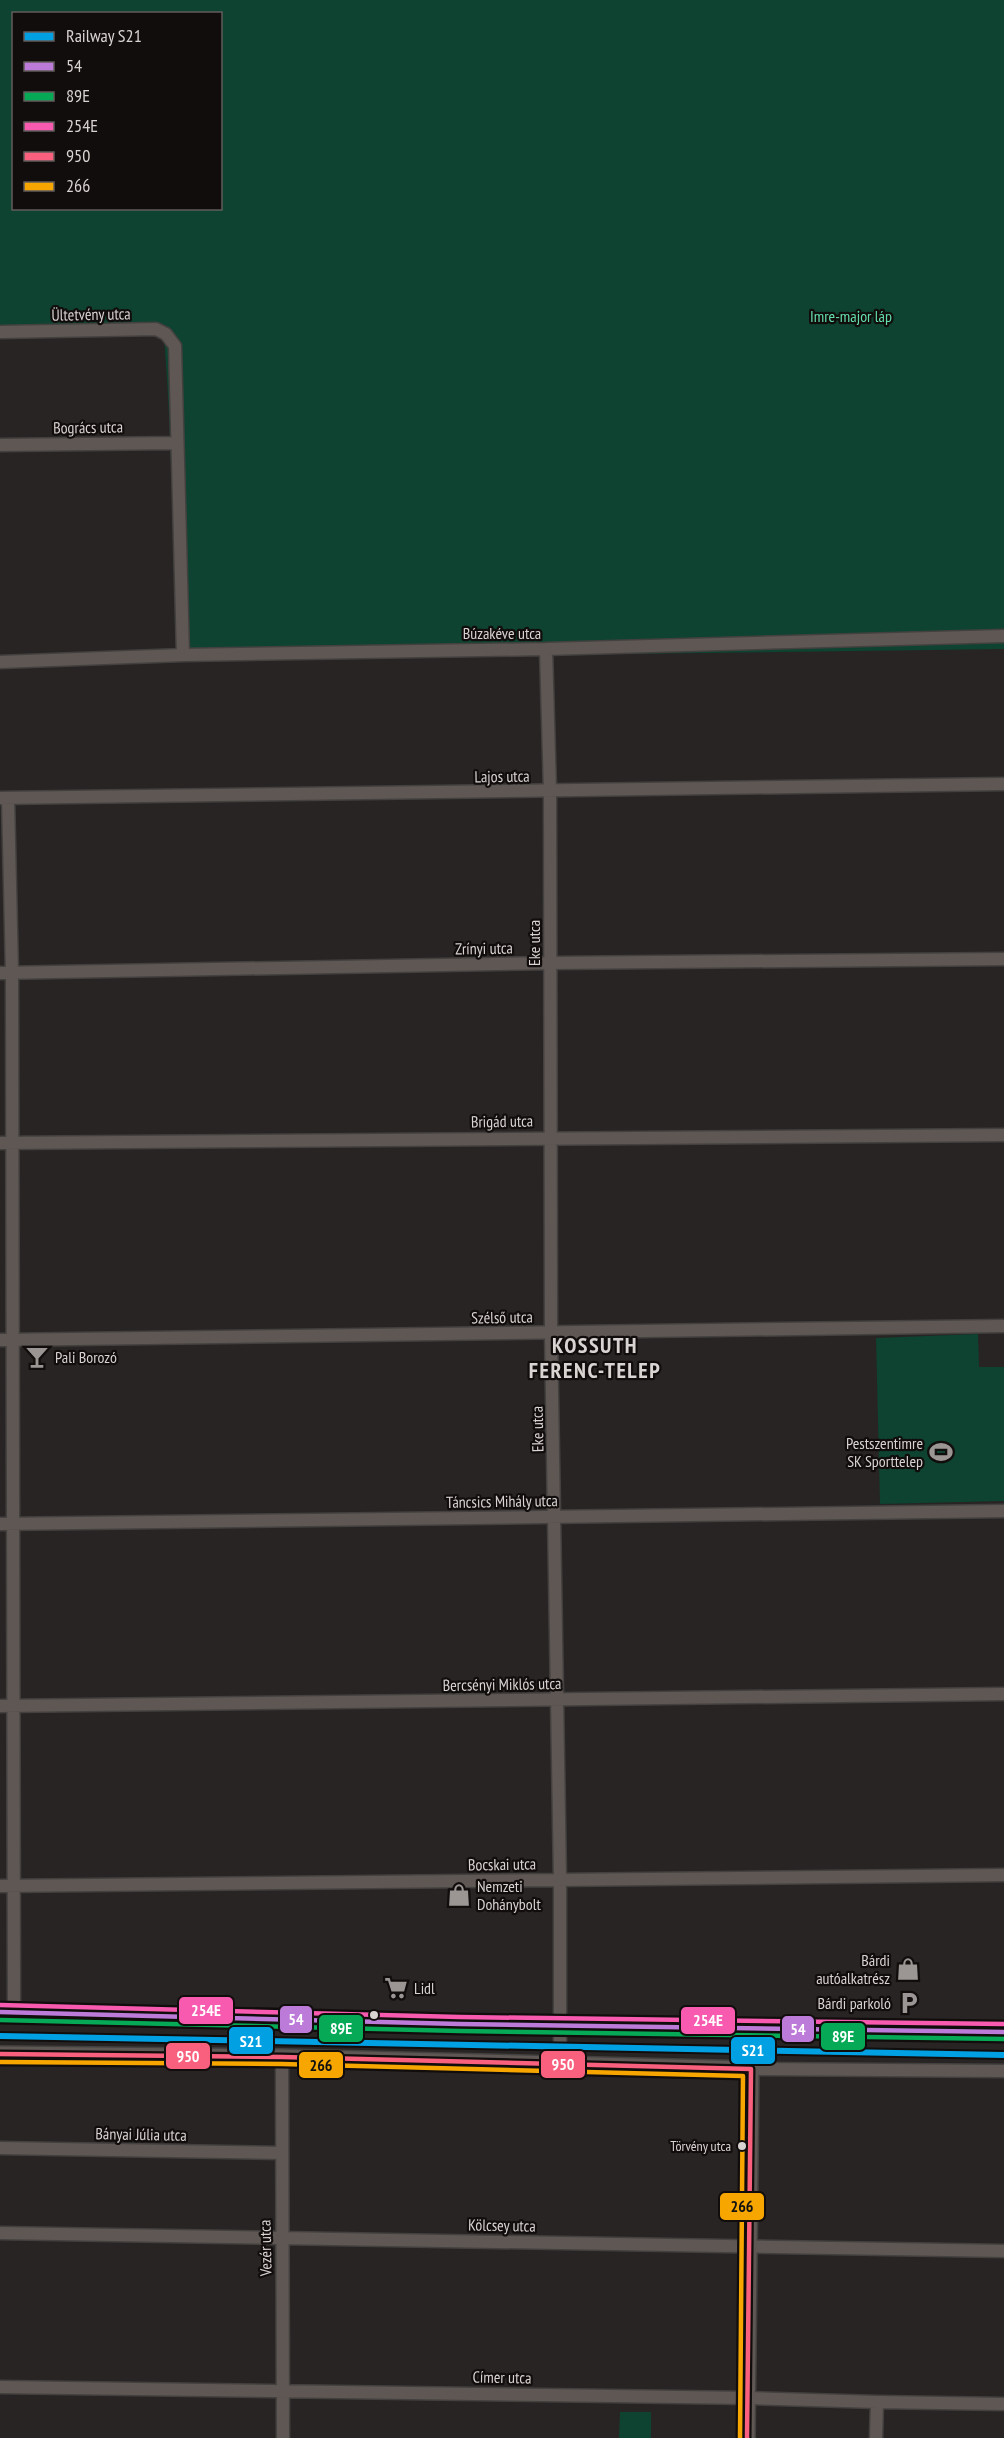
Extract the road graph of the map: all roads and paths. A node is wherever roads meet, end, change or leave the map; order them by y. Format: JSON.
{"nodes":[{"id":1,"x":0,"y":332,"type":"edge"},
{"id":2,"x":177,"y":442,"type":"junction"},
{"id":3,"x":0,"y":445,"type":"edge"},
{"id":4,"x":1004,"y":636,"type":"edge"},
{"id":5,"x":546,"y":649,"type":"junction"},
{"id":6,"x":183,"y":655,"type":"junction"},
{"id":7,"x":0,"y":662,"type":"edge"},
{"id":8,"x":1004,"y":784,"type":"edge"},
{"id":9,"x":550,"y":791,"type":"junction"},
{"id":10,"x":4,"y":798,"type":"edge"},
{"id":11,"x":1004,"y":959,"type":"edge"},
{"id":12,"x":550,"y":963,"type":"junction"},
{"id":13,"x":6,"y":973,"type":"edge"},
{"id":14,"x":1004,"y":1135,"type":"edge"},
{"id":15,"x":552,"y":1137,"type":"junction"},
{"id":16,"x":6,"y":1143,"type":"edge"},
{"id":17,"x":1004,"y":1326,"type":"edge"},
{"id":18,"x":551,"y":1333,"type":"junction"},
{"id":19,"x":6,"y":1340,"type":"edge"},
{"id":20,"x":1004,"y":1511,"type":"edge"},
{"id":21,"x":555,"y":1516,"type":"junction"},
{"id":22,"x":6,"y":1524,"type":"edge"},
{"id":23,"x":1004,"y":1694,"type":"edge"},
{"id":24,"x":556,"y":1700,"type":"junction"},
{"id":25,"x":0,"y":1706,"type":"edge"},
{"id":26,"x":14,"y":1706,"type":"junction"},
{"id":27,"x":1004,"y":1875,"type":"edge"},
{"id":28,"x":560,"y":1880,"type":"junction"},
{"id":29,"x":15,"y":1886,"type":"junction"},
{"id":30,"x":0,"y":1887,"type":"edge"},
{"id":31,"x":7,"y":2012,"type":"edge"},
{"id":32,"x":560,"y":2025,"type":"junction"},
{"id":33,"x":1004,"y":2032,"type":"edge"},
{"id":34,"x":0,"y":2054,"type":"edge"},
{"id":35,"x":282,"y":2057,"type":"junction"},
{"id":36,"x":560,"y":2065,"type":"junction"},
{"id":37,"x":751,"y":2069,"type":"junction"},
{"id":38,"x":1004,"y":2072,"type":"edge"},
{"id":39,"x":0,"y":2148,"type":"edge"},
{"id":40,"x":281,"y":2153,"type":"junction"},
{"id":41,"x":0,"y":2233,"type":"edge"},
{"id":42,"x":281,"y":2238,"type":"junction"},
{"id":43,"x":750,"y":2246,"type":"junction"},
{"id":44,"x":1004,"y":2251,"type":"edge"},
{"id":45,"x":0,"y":2387,"type":"edge"},
{"id":46,"x":283,"y":2390,"type":"junction"},
{"id":47,"x":747,"y":2398,"type":"junction"},
{"id":48,"x":877,"y":2402,"type":"junction"},
{"id":49,"x":1004,"y":2404,"type":"edge"},
{"id":50,"x":282,"y":2438,"type":"edge"},
{"id":51,"x":747,"y":2438,"type":"edge"},
{"id":52,"x":876,"y":2438,"type":"edge"}],
"edges":[{"from":1,"to":2,"type":"street","name":"Ültetvény utca"},
{"from":2,"to":3,"type":"street","name":"Bogrács utca"},
{"from":2,"to":6,"type":"street"},
{"from":4,"to":5,"type":"street","name":"Búzakéve utca"},
{"from":5,"to":6,"type":"street","name":"Búzakéve utca"},
{"from":5,"to":9,"type":"street","name":"Eke utca"},
{"from":6,"to":7,"type":"street","name":"Búzakéve utca"},
{"from":8,"to":9,"type":"street","name":"Lajos utca"},
{"from":9,"to":10,"type":"street","name":"Lajos utca"},
{"from":9,"to":12,"type":"street","name":"Eke utca"},
{"from":10,"to":13,"type":"street"},
{"from":11,"to":12,"type":"street","name":"Zrínyi utca"},
{"from":12,"to":13,"type":"street","name":"Zrínyi utca"},
{"from":12,"to":15,"type":"street","name":"Eke utca"},
{"from":13,"to":16,"type":"street"},
{"from":14,"to":15,"type":"street","name":"Brigád utca"},
{"from":15,"to":16,"type":"street","name":"Brigád utca"},
{"from":15,"to":18,"type":"street","name":"Eke utca"},
{"from":16,"to":19,"type":"street"},
{"from":17,"to":18,"type":"street","name":"Szélső utca"},
{"from":18,"to":19,"type":"street","name":"Szélső utca"},
{"from":18,"to":21,"type":"street","name":"Eke utca"},
{"from":19,"to":22,"type":"street"},
{"from":20,"to":21,"type":"street","name":"Táncsics Mihály utca"},
{"from":21,"to":22,"type":"street","name":"Táncsics Mihály utca"},
{"from":21,"to":24,"type":"street","name":"Eke utca"},
{"from":22,"to":26,"type":"street"},
{"from":23,"to":24,"type":"street","name":"Bercsényi Miklós utca"},
{"from":24,"to":26,"type":"street","name":"Bercsényi Miklós utca"},
{"from":24,"to":28,"type":"street","name":"Eke utca"},
{"from":25,"to":26,"type":"street","name":"Bercsényi Miklós utca"},
{"from":26,"to":29,"type":"street"},
{"from":27,"to":28,"type":"street","name":"Bocskai utca"},
{"from":28,"to":29,"type":"street","name":"Bocskai utca"},
{"from":28,"to":32,"type":"street","name":"Eke utca"},
{"from":29,"to":30,"type":"street","name":"Bocskai utca"},
{"from":29,"to":31,"type":"street"},
{"from":31,"to":32,"type":"main road"},
{"from":32,"to":33,"type":"main road"},
{"from":32,"to":36,"type":"street","name":"Eke utca"},
{"from":34,"to":35,"type":"street"},
{"from":35,"to":36,"type":"street"},
{"from":35,"to":40,"type":"street","name":"Vezér utca"},
{"from":36,"to":37,"type":"street"},
{"from":37,"to":38,"type":"street"},
{"from":37,"to":43,"type":"street"},
{"from":39,"to":40,"type":"street","name":"Bányai Júlia utca"},
{"from":40,"to":42,"type":"street","name":"Vezér utca"},
{"from":41,"to":42,"type":"street","name":"Kölcsey utca"},
{"from":42,"to":43,"type":"street","name":"Kölcsey utca"},
{"from":42,"to":46,"type":"street","name":"Vezér utca"},
{"from":43,"to":44,"type":"street","name":"Kölcsey utca"},
{"from":43,"to":47,"type":"street"},
{"from":45,"to":46,"type":"street","name":"Címer utca"},
{"from":46,"to":47,"type":"street","name":"Címer utca"},
{"from":46,"to":50,"type":"street","name":"Vezér utca"},
{"from":47,"to":48,"type":"street","name":"Címer utca"},
{"from":47,"to":51,"type":"street"},
{"from":48,"to":49,"type":"street","name":"Címer utca"},
{"from":48,"to":52,"type":"street"}]}
